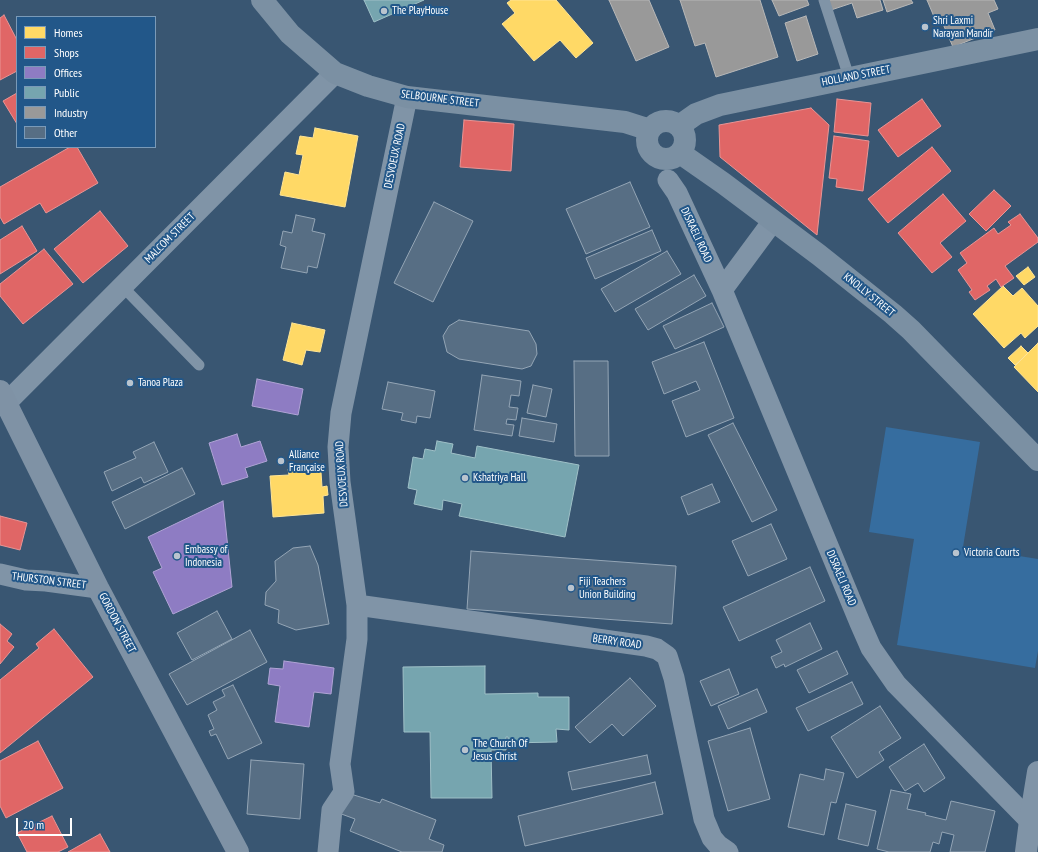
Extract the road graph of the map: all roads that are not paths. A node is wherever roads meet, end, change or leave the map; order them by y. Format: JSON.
{"nodes":[{"id":1,"x":262,"y":0,"type":"edge"},
{"id":2,"x":824,"y":0,"type":"edge"},
{"id":3,"x":1038,"y":39,"type":"edge"},
{"id":4,"x":335,"y":73,"type":"junction"},
{"id":5,"x":849,"y":77,"type":"junction"},
{"id":6,"x":408,"y":97,"type":"junction"},
{"id":7,"x":679,"y":126,"type":"junction"},
{"id":8,"x":650,"y":130,"type":"junction"},
{"id":9,"x":680,"y":153,"type":"junction"},
{"id":10,"x":668,"y":180,"type":"dead end"},
{"id":11,"x":773,"y":221,"type":"junction"},
{"id":12,"x":122,"y":286,"type":"junction"},
{"id":13,"x":722,"y":290,"type":"junction"},
{"id":14,"x":199,"y":365,"type":"dead end"},
{"id":15,"x":3,"y":397,"type":"edge"},
{"id":16,"x":1038,"y":460,"type":"edge"},
{"id":17,"x":0,"y":574,"type":"edge"},
{"id":18,"x":98,"y":588,"type":"junction"},
{"id":19,"x":357,"y":605,"type":"junction"},
{"id":20,"x":1038,"y":772,"type":"edge"},
{"id":21,"x":1030,"y":821,"type":"junction"},
{"id":22,"x":238,"y":852,"type":"edge"},
{"id":23,"x":328,"y":852,"type":"edge"},
{"id":24,"x":728,"y":852,"type":"edge"},
{"id":25,"x":1026,"y":852,"type":"edge"}],
"edges":[{"from":1,"to":4,"type":"main road","name":"SELBOURNE STREET"},
{"from":2,"to":5,"type":"lane"},
{"from":3,"to":5,"type":"main road","name":"HOLLAND STREET"},
{"from":4,"to":6,"type":"main road","name":"SELBOURNE STREET"},
{"from":4,"to":12,"type":"street","name":"MALCOM STREET"},
{"from":5,"to":7,"type":"main road","name":"HOLLAND STREET"},
{"from":6,"to":8,"type":"main road","name":"SELBOURNE STREET"},
{"from":6,"to":19,"type":"street","name":"DESVOEUX ROAD"},
{"from":7,"to":8,"type":"main road"},
{"from":7,"to":9,"type":"main road"},
{"from":8,"to":9,"type":"main road"},
{"from":9,"to":11,"type":"main road","name":"KNOLLY STREET"},
{"from":10,"to":13,"type":"street","name":"DISRAELI ROAD"},
{"from":11,"to":13,"type":"street"},
{"from":11,"to":16,"type":"main road","name":"KNOLLY STREET"},
{"from":12,"to":14,"type":"lane"},
{"from":12,"to":15,"type":"street","name":"MALCOM STREET"},
{"from":13,"to":21,"type":"street","name":"DISRAELI ROAD"},
{"from":15,"to":18,"type":"main road","name":"GORDON STREET"},
{"from":17,"to":18,"type":"street","name":"THURSTON STREET"},
{"from":18,"to":22,"type":"main road","name":"GORDON STREET"},
{"from":19,"to":23,"type":"street","name":"DESVOEUX ROAD"},
{"from":19,"to":24,"type":"street","name":"BERRY ROAD"},
{"from":20,"to":21,"type":"street"},
{"from":21,"to":25,"type":"street"}]}
